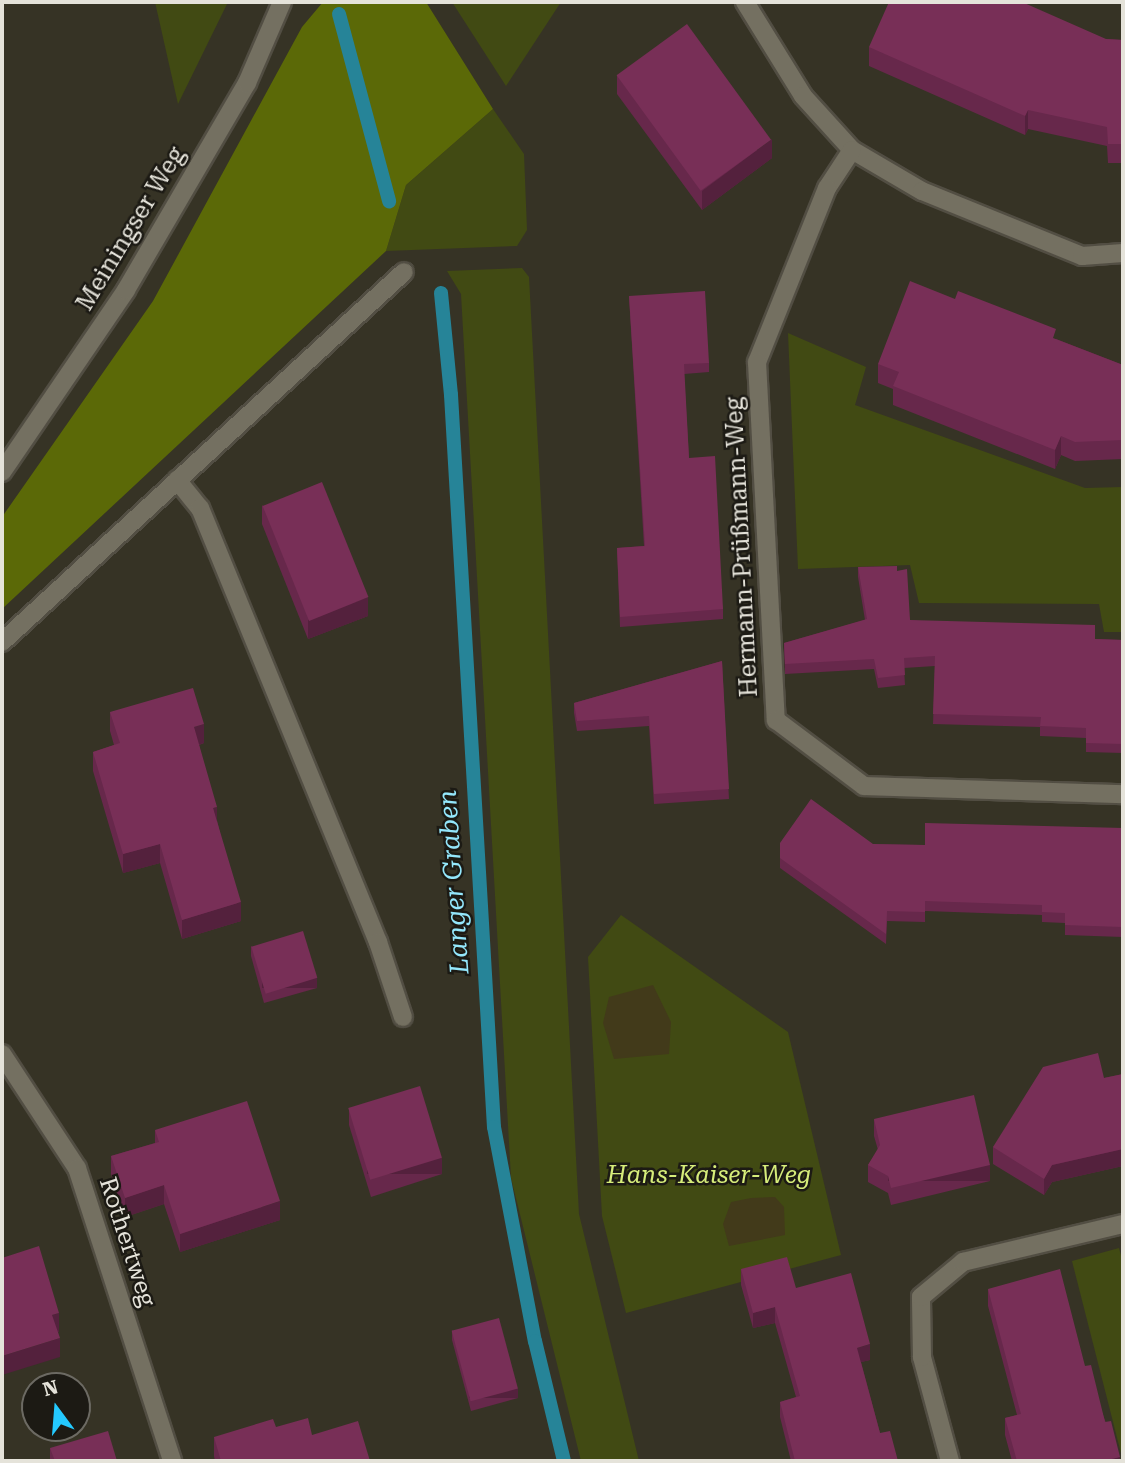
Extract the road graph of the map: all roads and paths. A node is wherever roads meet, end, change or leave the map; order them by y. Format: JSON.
{"nodes":[{"id":1,"x":282,"y":2,"type":"edge"},
{"id":2,"x":745,"y":2,"type":"edge"},
{"id":3,"x":852,"y":150,"type":"junction"},
{"id":4,"x":1123,"y":253,"type":"edge"},
{"id":5,"x":404,"y":272,"type":"dead end"},
{"id":6,"x":2,"y":472,"type":"edge"},
{"id":7,"x":177,"y":480,"type":"junction"},
{"id":8,"x":2,"y":642,"type":"edge"},
{"id":9,"x":1123,"y":794,"type":"edge"},
{"id":10,"x":403,"y":1017,"type":"dead end"},
{"id":11,"x":2,"y":1054,"type":"edge"},
{"id":12,"x":1123,"y":1224,"type":"edge"},
{"id":13,"x":172,"y":1461,"type":"edge"},
{"id":14,"x":950,"y":1461,"type":"edge"}],
"edges":[{"from":1,"to":6,"type":"street","name":"Meiningser Weg"},
{"from":2,"to":3,"type":"street"},
{"from":3,"to":4,"type":"street"},
{"from":3,"to":9,"type":"street","name":"Hermann-Prüßmann-Weg"},
{"from":5,"to":7,"type":"street"},
{"from":7,"to":8,"type":"street"},
{"from":7,"to":10,"type":"street"},
{"from":11,"to":13,"type":"street","name":"Rothertweg"},
{"from":12,"to":14,"type":"street"}]}
